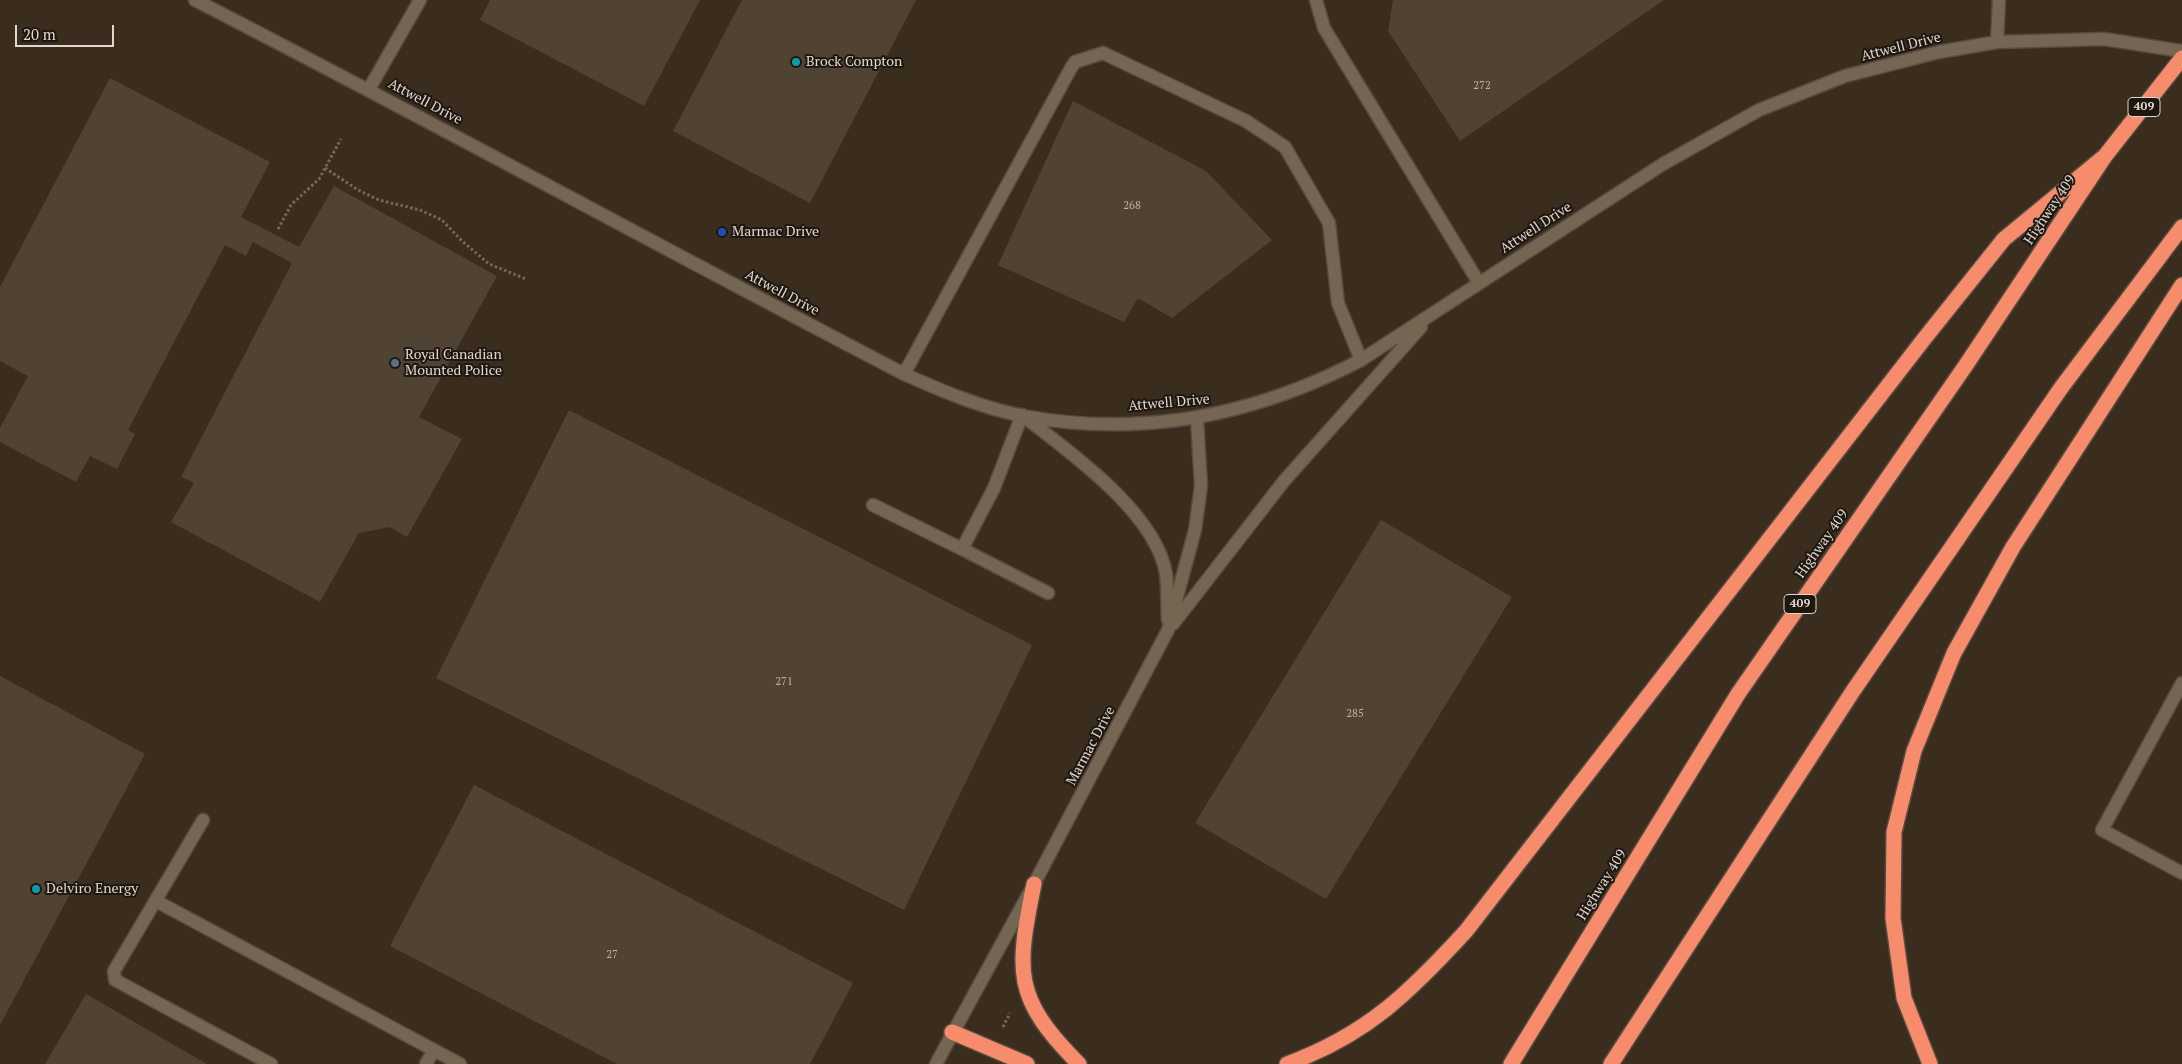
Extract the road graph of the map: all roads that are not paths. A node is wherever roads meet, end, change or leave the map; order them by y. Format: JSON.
{"nodes":[{"id":1,"x":195,"y":0,"type":"edge"},
{"id":2,"x":420,"y":0,"type":"edge"},
{"id":3,"x":1316,"y":0,"type":"edge"},
{"id":4,"x":1999,"y":0,"type":"edge"},
{"id":5,"x":1997,"y":42,"type":"junction"},
{"id":6,"x":2182,"y":51,"type":"edge"},
{"id":7,"x":2182,"y":58,"type":"edge"},
{"id":8,"x":369,"y":89,"type":"junction"},
{"id":9,"x":2106,"y":156,"type":"junction"},
{"id":10,"x":2182,"y":227,"type":"edge"},
{"id":11,"x":1479,"y":283,"type":"junction"},
{"id":12,"x":2182,"y":285,"type":"edge"},
{"id":13,"x":1433,"y":313,"type":"junction"},
{"id":14,"x":1361,"y":360,"type":"junction"},
{"id":15,"x":904,"y":374,"type":"junction"},
{"id":16,"x":1022,"y":416,"type":"junction"},
{"id":17,"x":1197,"y":419,"type":"junction"},
{"id":18,"x":873,"y":505,"type":"dead end"},
{"id":19,"x":962,"y":549,"type":"junction"},
{"id":20,"x":1048,"y":593,"type":"dead end"},
{"id":21,"x":1168,"y":630,"type":"junction"},
{"id":22,"x":2182,"y":683,"type":"edge"},
{"id":23,"x":203,"y":820,"type":"dead end"},
{"id":24,"x":2182,"y":873,"type":"edge"},
{"id":25,"x":1034,"y":884,"type":"junction"},
{"id":26,"x":156,"y":901,"type":"junction"},
{"id":27,"x":952,"y":1032,"type":"junction"},
{"id":28,"x":434,"y":1050,"type":"junction"},
{"id":29,"x":271,"y":1064,"type":"edge"},
{"id":30,"x":426,"y":1064,"type":"edge"},
{"id":31,"x":460,"y":1064,"type":"edge"},
{"id":32,"x":936,"y":1064,"type":"edge"},
{"id":33,"x":1027,"y":1064,"type":"edge"},
{"id":34,"x":1079,"y":1064,"type":"edge"},
{"id":35,"x":1287,"y":1064,"type":"edge"},
{"id":36,"x":1511,"y":1064,"type":"edge"},
{"id":37,"x":1612,"y":1064,"type":"edge"},
{"id":38,"x":1930,"y":1064,"type":"edge"}],
"edges":[{"from":1,"to":8,"type":"street","name":"Attwell Drive"},
{"from":2,"to":8,"type":"street"},
{"from":3,"to":11,"type":"street"},
{"from":4,"to":5,"type":"street"},
{"from":5,"to":6,"type":"street","name":"Attwell Drive"},
{"from":5,"to":11,"type":"street","name":"Attwell Drive"},
{"from":7,"to":9,"type":"highway","name":"Highway 409","number":"409"},
{"from":8,"to":15,"type":"street","name":"Attwell Drive"},
{"from":9,"to":35,"type":"highway"},
{"from":9,"to":36,"type":"highway","name":"Highway 409","number":"409"},
{"from":10,"to":37,"type":"highway"},
{"from":11,"to":13,"type":"street","name":"Attwell Drive"},
{"from":12,"to":38,"type":"highway"},
{"from":13,"to":14,"type":"street","name":"Attwell Drive"},
{"from":13,"to":21,"type":"street"},
{"from":14,"to":15,"type":"street"},
{"from":14,"to":17,"type":"street","name":"Attwell Drive"},
{"from":15,"to":16,"type":"street","name":"Attwell Drive"},
{"from":16,"to":17,"type":"street","name":"Attwell Drive"},
{"from":16,"to":19,"type":"street"},
{"from":16,"to":21,"type":"street"},
{"from":17,"to":21,"type":"street","name":"Marmac Drive"},
{"from":18,"to":19,"type":"street"},
{"from":19,"to":20,"type":"street"},
{"from":21,"to":25,"type":"street","name":"Marmac Drive"},
{"from":22,"to":24,"type":"street"},
{"from":23,"to":26,"type":"street"},
{"from":25,"to":27,"type":"street","name":"Marmac Drive"},
{"from":25,"to":34,"type":"highway"},
{"from":26,"to":28,"type":"street"},
{"from":26,"to":29,"type":"street"},
{"from":27,"to":32,"type":"street","name":"Marmac Drive"},
{"from":27,"to":33,"type":"highway"},
{"from":28,"to":30,"type":"street"},
{"from":28,"to":31,"type":"street"}]}
